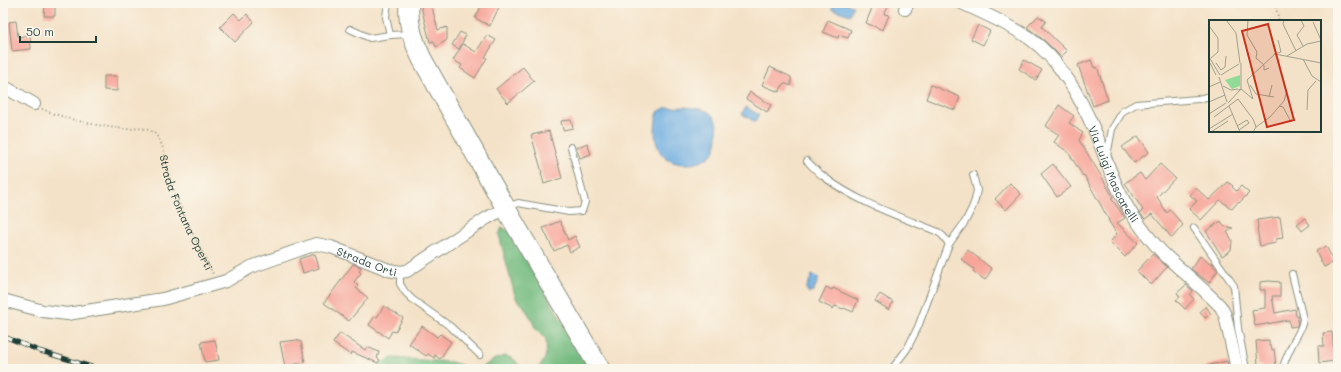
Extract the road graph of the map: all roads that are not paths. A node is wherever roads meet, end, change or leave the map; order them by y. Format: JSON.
{"nodes":[{"id":1,"x":388,"y":3,"type":"edge"},
{"id":2,"x":408,"y":3,"type":"edge"},
{"id":3,"x":962,"y":3,"type":"edge"},
{"id":4,"x":350,"y":30,"type":"dead end"},
{"id":5,"x":411,"y":34,"type":"junction"},
{"id":6,"x":390,"y":35,"type":"junction"},
{"id":7,"x":3,"y":86,"type":"edge"},
{"id":8,"x":1209,"y":96,"type":"edge"},
{"id":9,"x":34,"y":104,"type":"road end"},
{"id":10,"x":571,"y":147,"type":"dead end"},
{"id":11,"x":1106,"y":160,"type":"junction"},
{"id":12,"x":807,"y":161,"type":"dead end"},
{"id":13,"x":973,"y":175,"type":"dead end"},
{"id":14,"x":506,"y":208,"type":"junction"},
{"id":15,"x":1194,"y":228,"type":"dead end"},
{"id":16,"x":948,"y":244,"type":"junction"},
{"id":17,"x":400,"y":272,"type":"junction"},
{"id":18,"x":1292,"y":274,"type":"dead end"},
{"id":19,"x":217,"y":282,"type":"joint"},
{"id":20,"x":3,"y":300,"type":"edge"},
{"id":21,"x":480,"y":355,"type":"dead end"},
{"id":22,"x":600,"y":369,"type":"edge"},
{"id":23,"x":892,"y":369,"type":"edge"},
{"id":24,"x":1237,"y":369,"type":"edge"},
{"id":25,"x":1246,"y":369,"type":"edge"},
{"id":26,"x":1282,"y":369,"type":"edge"}],
"edges":[{"from":1,"to":6,"type":"lane"},
{"from":2,"to":5,"type":"main road"},
{"from":3,"to":11,"type":"street","name":"Via Luigi Mascarelli"},
{"from":4,"to":6,"type":"lane"},
{"from":5,"to":6,"type":"lane"},
{"from":5,"to":14,"type":"main road"},
{"from":7,"to":9,"type":"street"},
{"from":8,"to":11,"type":"lane"},
{"from":10,"to":14,"type":"lane"},
{"from":11,"to":24,"type":"street","name":"Via Luigi Mascarelli"},
{"from":12,"to":16,"type":"lane"},
{"from":13,"to":16,"type":"lane"},
{"from":14,"to":17,"type":"street","name":"Strada Orti"},
{"from":14,"to":22,"type":"main road"},
{"from":15,"to":25,"type":"lane"},
{"from":16,"to":23,"type":"lane"},
{"from":17,"to":19,"type":"street","name":"Strada Orti"},
{"from":17,"to":21,"type":"lane"},
{"from":18,"to":26,"type":"lane"},
{"from":19,"to":20,"type":"street","name":"Strada Fontana Operti"}]}
